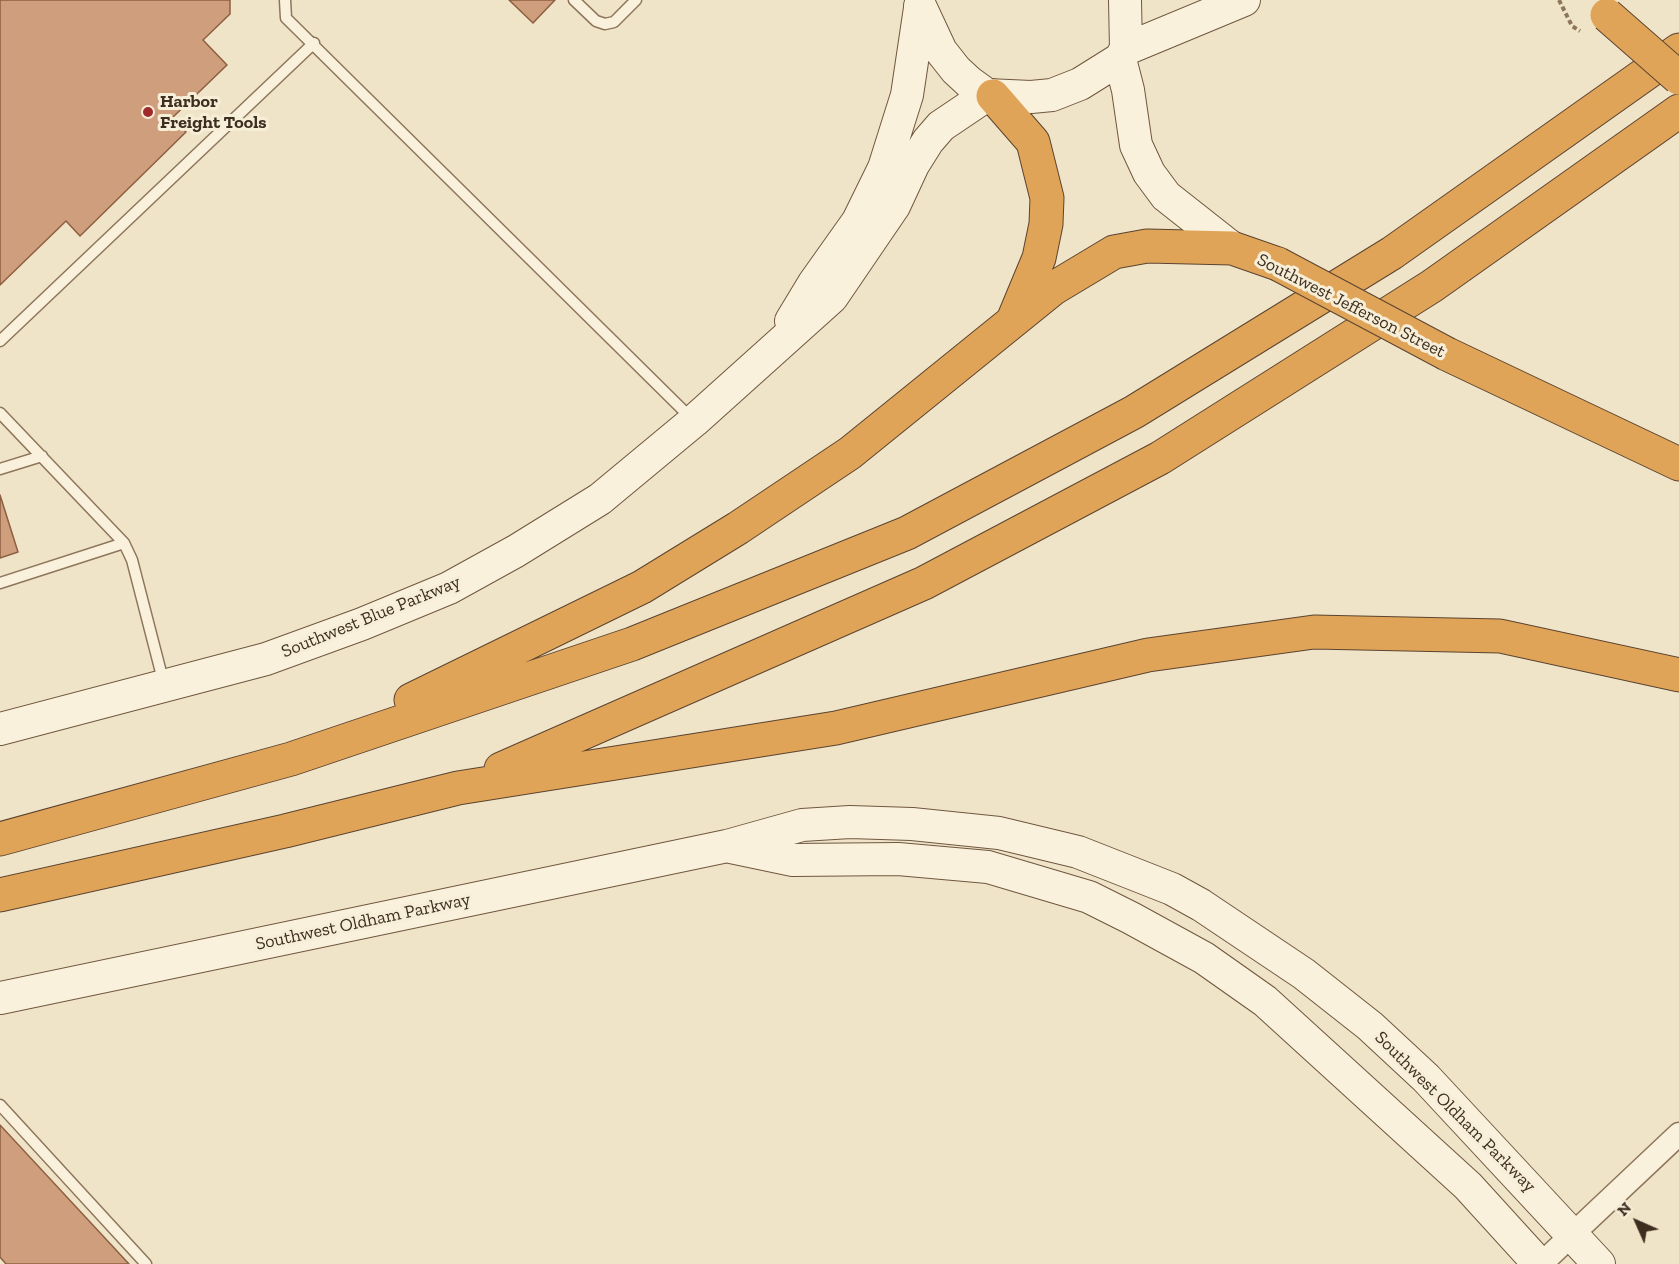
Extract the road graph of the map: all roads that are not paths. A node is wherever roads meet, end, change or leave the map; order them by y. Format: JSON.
{"nodes":[{"id":1,"x":285,"y":0,"type":"edge"},
{"id":2,"x":574,"y":0,"type":"edge"},
{"id":3,"x":636,"y":0,"type":"edge"},
{"id":4,"x":1125,"y":0,"type":"edge"},
{"id":5,"x":1244,"y":0,"type":"edge"},
{"id":6,"x":919,"y":4,"type":"edge"},
{"id":7,"x":1593,"y":15,"type":"edge"},
{"id":8,"x":314,"y":43,"type":"junction"},
{"id":9,"x":1679,"y":50,"type":"edge"},
{"id":10,"x":1123,"y":54,"type":"junction"},
{"id":11,"x":1679,"y":78,"type":"edge"},
{"id":12,"x":990,"y":96,"type":"junction"},
{"id":13,"x":1679,"y":111,"type":"edge"},
{"id":14,"x":1232,"y":248,"type":"junction"},
{"id":15,"x":1012,"y":322,"type":"junction"},
{"id":16,"x":0,"y":340,"type":"edge"},
{"id":17,"x":779,"y":343,"type":"junction"},
{"id":18,"x":0,"y":413,"type":"edge"},
{"id":19,"x":694,"y":421,"type":"junction"},
{"id":20,"x":42,"y":456,"type":"junction"},
{"id":21,"x":1679,"y":464,"type":"edge"},
{"id":22,"x":0,"y":469,"type":"edge"},
{"id":23,"x":124,"y":543,"type":"junction"},
{"id":24,"x":0,"y":583,"type":"edge"},
{"id":25,"x":1675,"y":674,"type":"edge"},
{"id":26,"x":165,"y":686,"type":"junction"},
{"id":27,"x":0,"y":729,"type":"edge"},
{"id":28,"x":291,"y":759,"type":"junction"},
{"id":29,"x":458,"y":788,"type":"junction"},
{"id":30,"x":0,"y":839,"type":"edge"},
{"id":31,"x":727,"y":846,"type":"junction"},
{"id":32,"x":0,"y":895,"type":"edge"},
{"id":33,"x":1227,"y":922,"type":"junction"},
{"id":34,"x":1204,"y":958,"type":"junction"},
{"id":35,"x":0,"y":998,"type":"edge"},
{"id":36,"x":0,"y":1105,"type":"edge"},
{"id":37,"x":1679,"y":1134,"type":"edge"},
{"id":38,"x":1572,"y":1234,"type":"junction"},
{"id":39,"x":146,"y":1264,"type":"edge"},
{"id":40,"x":1540,"y":1264,"type":"edge"},
{"id":41,"x":1599,"y":1264,"type":"edge"}],
"edges":[{"from":1,"to":8,"type":"lane"},
{"from":2,"to":3,"type":"lane"},
{"from":4,"to":10,"type":"street","name":"Southwest Jefferson Street"},
{"from":5,"to":10,"type":"street"},
{"from":6,"to":12,"type":"street"},
{"from":6,"to":17,"type":"street","name":"Southwest Blue Parkway"},
{"from":7,"to":11,"type":"highway","bridge":true},
{"from":8,"to":16,"type":"lane"},
{"from":8,"to":19,"type":"lane"},
{"from":9,"to":28,"type":"highway"},
{"from":10,"to":12,"type":"street"},
{"from":10,"to":14,"type":"street","name":"Southwest Jefferson Street"},
{"from":12,"to":15,"type":"highway"},
{"from":12,"to":17,"type":"street","name":"Southwest Blue Parkway"},
{"from":13,"to":29,"type":"highway"},
{"from":14,"to":15,"type":"highway"},
{"from":14,"to":21,"type":"highway","name":"Southwest Jefferson Street","bridge":true},
{"from":15,"to":28,"type":"highway"},
{"from":17,"to":19,"type":"street","name":"Southwest Blue Parkway"},
{"from":18,"to":20,"type":"lane"},
{"from":19,"to":26,"type":"street","name":"Southwest Blue Parkway"},
{"from":20,"to":22,"type":"lane"},
{"from":20,"to":23,"type":"lane"},
{"from":23,"to":24,"type":"lane"},
{"from":23,"to":26,"type":"lane"},
{"from":25,"to":29,"type":"highway"},
{"from":26,"to":27,"type":"street","name":"Southwest Blue Parkway"},
{"from":28,"to":30,"type":"highway"},
{"from":29,"to":32,"type":"highway"},
{"from":31,"to":33,"type":"street","name":"Southwest Oldham Parkway"},
{"from":31,"to":34,"type":"street","name":"Southwest Oldham Parkway"},
{"from":31,"to":35,"type":"street","name":"Southwest Oldham Parkway"},
{"from":33,"to":34,"type":"street"},
{"from":33,"to":38,"type":"street","name":"Southwest Oldham Parkway"},
{"from":34,"to":40,"type":"street","name":"Southwest Oldham Parkway"},
{"from":36,"to":39,"type":"lane"},
{"from":37,"to":38,"type":"street"},
{"from":38,"to":40,"type":"street"},
{"from":38,"to":41,"type":"street","name":"Southwest Oldham Parkway"}]}
